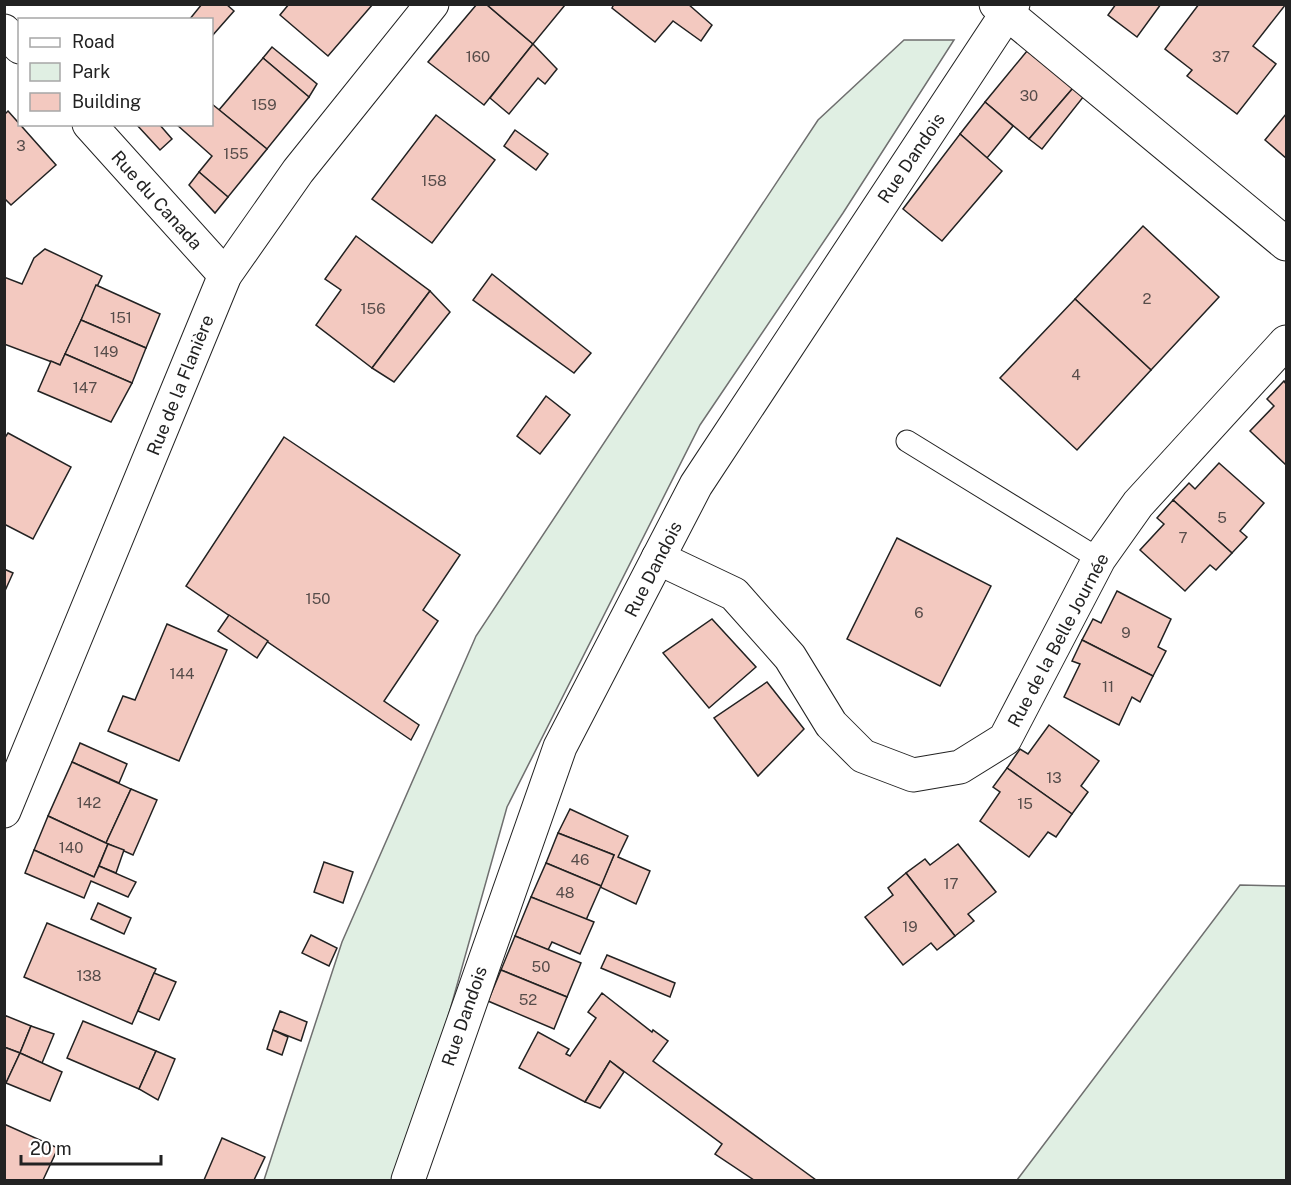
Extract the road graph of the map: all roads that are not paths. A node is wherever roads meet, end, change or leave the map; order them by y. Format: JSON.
{"nodes":[{"id":1,"x":432,"y":4,"type":"edge"},
{"id":2,"x":1006,"y":7,"type":"edge"},
{"id":3,"x":4,"y":31,"type":"edge"},
{"id":4,"x":18,"y":45,"type":"edge"},
{"id":5,"x":91,"y":126,"type":"edge"},
{"id":6,"x":1287,"y":244,"type":"edge"},
{"id":7,"x":225,"y":275,"type":"junction"},
{"id":8,"x":1287,"y":342,"type":"edge"},
{"id":9,"x":907,"y":441,"type":"dead end"},
{"id":10,"x":658,"y":558,"type":"junction"},
{"id":11,"x":1100,"y":559,"type":"junction"},
{"id":12,"x":4,"y":811,"type":"edge"},
{"id":13,"x":408,"y":1180,"type":"edge"}],
"edges":[{"from":1,"to":7,"type":"street","name":"Rue de la Flanière"},
{"from":2,"to":6,"type":"street","name":"Rue Dandois"},
{"from":2,"to":10,"type":"street","name":"Rue Dandois"},
{"from":3,"to":4,"type":"street"},
{"from":5,"to":7,"type":"street","name":"Rue du Canada"},
{"from":7,"to":12,"type":"street","name":"Rue de la Flanière"},
{"from":8,"to":11,"type":"street","name":"Rue de la Belle Journée"},
{"from":9,"to":11,"type":"lane"},
{"from":10,"to":11,"type":"street","name":"Rue de la Belle Journée"},
{"from":10,"to":13,"type":"street","name":"Rue Dandois"}]}
